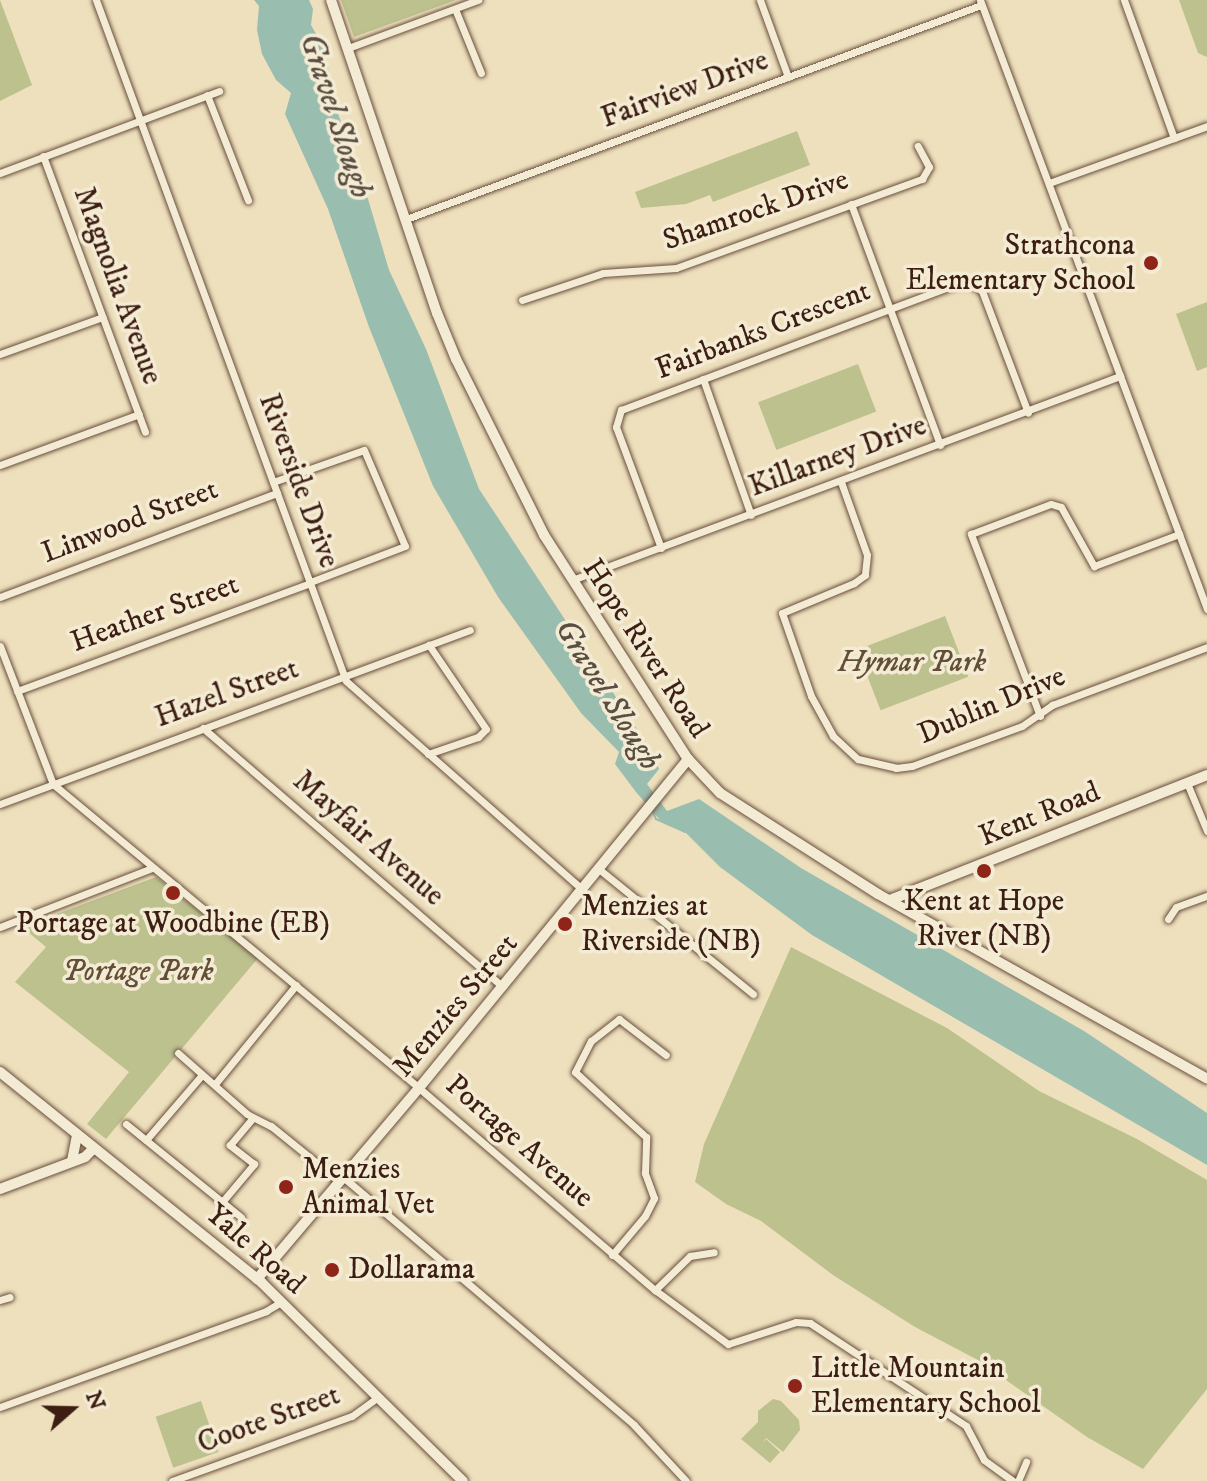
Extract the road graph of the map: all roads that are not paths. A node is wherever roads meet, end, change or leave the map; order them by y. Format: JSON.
{"nodes":[{"id":1,"x":96,"y":0,"type":"edge"},
{"id":2,"x":331,"y":0,"type":"edge"},
{"id":3,"x":478,"y":0,"type":"edge"},
{"id":4,"x":760,"y":0,"type":"edge"},
{"id":5,"x":1124,"y":0,"type":"edge"},
{"id":6,"x":980,"y":3,"type":"edge"},
{"id":7,"x":455,"y":9,"type":"junction"},
{"id":8,"x":348,"y":48,"type":"junction"},
{"id":9,"x":481,"y":73,"type":"dead end"},
{"id":10,"x":788,"y":77,"type":"junction"},
{"id":11,"x":219,"y":91,"type":"dead end"},
{"id":12,"x":207,"y":95,"type":"junction"},
{"id":13,"x":140,"y":120,"type":"junction"},
{"id":14,"x":1207,"y":126,"type":"edge"},
{"id":15,"x":1174,"y":138,"type":"junction"},
{"id":16,"x":918,"y":146,"type":"dead end"},
{"id":17,"x":43,"y":156,"type":"junction"},
{"id":18,"x":0,"y":173,"type":"edge"},
{"id":19,"x":1049,"y":183,"type":"junction"},
{"id":20,"x":248,"y":200,"type":"dead end"},
{"id":21,"x":851,"y":204,"type":"junction"},
{"id":22,"x":406,"y":219,"type":"junction"},
{"id":23,"x":522,"y":300,"type":"dead end"},
{"id":24,"x":890,"y":309,"type":"junction"},
{"id":25,"x":103,"y":317,"type":"junction"},
{"id":26,"x":0,"y":354,"type":"edge"},
{"id":27,"x":1120,"y":376,"type":"junction"},
{"id":28,"x":703,"y":379,"type":"junction"},
{"id":29,"x":1028,"y":413,"type":"junction"},
{"id":30,"x":139,"y":414,"type":"junction"},
{"id":31,"x":145,"y":432,"type":"dead end"},
{"id":32,"x":940,"y":445,"type":"junction"},
{"id":33,"x":0,"y":465,"type":"edge"},
{"id":34,"x":273,"y":482,"type":"junction"},
{"id":35,"x":841,"y":482,"type":"junction"},
{"id":36,"x":277,"y":493,"type":"junction"},
{"id":37,"x":751,"y":515,"type":"junction"},
{"id":38,"x":1179,"y":534,"type":"junction"},
{"id":39,"x":661,"y":548,"type":"junction"},
{"id":40,"x":572,"y":580,"type":"junction"},
{"id":41,"x":310,"y":583,"type":"junction"},
{"id":42,"x":0,"y":597,"type":"edge"},
{"id":43,"x":1207,"y":609,"type":"edge"},
{"id":44,"x":470,"y":630,"type":"dead end"},
{"id":45,"x":429,"y":645,"type":"junction"},
{"id":46,"x":0,"y":646,"type":"edge"},
{"id":47,"x":1207,"y":647,"type":"edge"},
{"id":48,"x":344,"y":676,"type":"junction"},
{"id":49,"x":17,"y":691,"type":"junction"},
{"id":50,"x":1040,"y":716,"type":"junction"},
{"id":51,"x":203,"y":728,"type":"junction"},
{"id":52,"x":428,"y":754,"type":"junction"},
{"id":53,"x":688,"y":759,"type":"junction"},
{"id":54,"x":1207,"y":775,"type":"edge"},
{"id":55,"x":1187,"y":783,"type":"junction"},
{"id":56,"x":53,"y":784,"type":"junction"},
{"id":57,"x":0,"y":804,"type":"edge"},
{"id":58,"x":1207,"y":831,"type":"edge"},
{"id":59,"x":152,"y":868,"type":"junction"},
{"id":60,"x":600,"y":870,"type":"junction"},
{"id":61,"x":583,"y":890,"type":"junction"},
{"id":62,"x":1207,"y":896,"type":"edge"},
{"id":63,"x":890,"y":900,"type":"junction"},
{"id":64,"x":1168,"y":919,"type":"dead end"},
{"id":65,"x":0,"y":927,"type":"edge"},
{"id":66,"x":296,"y":985,"type":"junction"},
{"id":67,"x":503,"y":987,"type":"junction"},
{"id":68,"x":753,"y":994,"type":"dead end"},
{"id":69,"x":178,"y":1053,"type":"dead end"},
{"id":70,"x":666,"y":1055,"type":"dead end"},
{"id":71,"x":0,"y":1072,"type":"edge"},
{"id":72,"x":202,"y":1075,"type":"junction"},
{"id":73,"x":1207,"y":1079,"type":"edge"},
{"id":74,"x":215,"y":1084,"type":"junction"},
{"id":75,"x":419,"y":1088,"type":"junction"},
{"id":76,"x":253,"y":1118,"type":"junction"},
{"id":77,"x":126,"y":1124,"type":"dead end"},
{"id":78,"x":77,"y":1136,"type":"junction"},
{"id":79,"x":146,"y":1140,"type":"junction"},
{"id":80,"x":93,"y":1149,"type":"junction"},
{"id":81,"x":72,"y":1161,"type":"junction"},
{"id":82,"x":341,"y":1179,"type":"junction"},
{"id":83,"x":0,"y":1189,"type":"edge"},
{"id":84,"x":222,"y":1202,"type":"junction"},
{"id":85,"x":241,"y":1217,"type":"dead end"},
{"id":86,"x":714,"y":1252,"type":"dead end"},
{"id":87,"x":612,"y":1255,"type":"junction"},
{"id":88,"x":257,"y":1279,"type":"junction"},
{"id":89,"x":655,"y":1290,"type":"junction"},
{"id":90,"x":10,"y":1297,"type":"dead end"},
{"id":91,"x":0,"y":1300,"type":"edge"},
{"id":92,"x":281,"y":1302,"type":"junction"},
{"id":93,"x":377,"y":1398,"type":"junction"},
{"id":94,"x":0,"y":1407,"type":"edge"},
{"id":95,"x":1026,"y":1462,"type":"dead end"},
{"id":96,"x":172,"y":1481,"type":"edge"},
{"id":97,"x":463,"y":1481,"type":"edge"},
{"id":98,"x":686,"y":1481,"type":"edge"},
{"id":99,"x":1016,"y":1481,"type":"edge"}],
"edges":[{"from":1,"to":13,"type":"street","name":"Riverside Drive"},
{"from":2,"to":8,"type":"street","name":"Hope River Road"},
{"from":3,"to":7,"type":"street"},
{"from":4,"to":10,"type":"street"},
{"from":5,"to":15,"type":"street"},
{"from":6,"to":10,"type":"street","name":"Fairview Drive"},
{"from":6,"to":19,"type":"street"},
{"from":7,"to":8,"type":"street"},
{"from":7,"to":9,"type":"street"},
{"from":8,"to":22,"type":"street","name":"Hope River Road"},
{"from":10,"to":22,"type":"street","name":"Fairview Drive"},
{"from":11,"to":12,"type":"street"},
{"from":12,"to":13,"type":"street"},
{"from":12,"to":20,"type":"street"},
{"from":13,"to":17,"type":"street"},
{"from":13,"to":34,"type":"street","name":"Riverside Drive"},
{"from":14,"to":15,"type":"street"},
{"from":15,"to":19,"type":"street"},
{"from":16,"to":21,"type":"street","name":"Shamrock Drive"},
{"from":17,"to":18,"type":"street"},
{"from":17,"to":25,"type":"street","name":"Magnolia Avenue"},
{"from":19,"to":27,"type":"street"},
{"from":21,"to":23,"type":"street","name":"Shamrock Drive"},
{"from":21,"to":24,"type":"street"},
{"from":22,"to":40,"type":"street","name":"Hope River Road"},
{"from":24,"to":28,"type":"street","name":"Fairbanks Crescent"},
{"from":24,"to":29,"type":"street","name":"Fairbanks Crescent"},
{"from":24,"to":32,"type":"street"},
{"from":25,"to":26,"type":"street"},
{"from":25,"to":30,"type":"street","name":"Magnolia Avenue"},
{"from":27,"to":29,"type":"street","name":"Killarney Drive"},
{"from":27,"to":38,"type":"street"},
{"from":28,"to":37,"type":"street"},
{"from":28,"to":39,"type":"street","name":"Fairbanks Crescent"},
{"from":29,"to":32,"type":"street","name":"Killarney Drive"},
{"from":30,"to":31,"type":"street","name":"Magnolia Avenue"},
{"from":30,"to":33,"type":"street"},
{"from":32,"to":35,"type":"street","name":"Killarney Drive"},
{"from":34,"to":36,"type":"street","name":"Riverside Drive"},
{"from":34,"to":41,"type":"street","name":"Heather Street"},
{"from":35,"to":37,"type":"street","name":"Killarney Drive"},
{"from":35,"to":50,"type":"street","name":"Dublin Drive"},
{"from":36,"to":41,"type":"street","name":"Riverside Drive"},
{"from":36,"to":42,"type":"street","name":"Linwood Street"},
{"from":37,"to":39,"type":"street","name":"Killarney Drive"},
{"from":38,"to":43,"type":"street"},
{"from":38,"to":50,"type":"street"},
{"from":39,"to":40,"type":"street","name":"Killarney Drive"},
{"from":40,"to":53,"type":"street","name":"Hope River Road"},
{"from":41,"to":48,"type":"street","name":"Riverside Drive"},
{"from":41,"to":49,"type":"street","name":"Heather Street"},
{"from":44,"to":45,"type":"street","name":"Hazel Street"},
{"from":45,"to":48,"type":"street","name":"Hazel Street"},
{"from":45,"to":52,"type":"street"},
{"from":46,"to":49,"type":"street","name":"Portage Avenue"},
{"from":47,"to":50,"type":"street","name":"Dublin Drive"},
{"from":48,"to":51,"type":"street","name":"Hazel Street"},
{"from":48,"to":52,"type":"street","name":"Riverside Drive"},
{"from":49,"to":56,"type":"street","name":"Portage Avenue"},
{"from":51,"to":56,"type":"street","name":"Hazel Street"},
{"from":51,"to":67,"type":"street","name":"Mayfair Avenue"},
{"from":52,"to":61,"type":"street","name":"Riverside Drive"},
{"from":53,"to":60,"type":"street","name":"Menzies Street"},
{"from":53,"to":63,"type":"street","name":"Hope River Road"},
{"from":54,"to":55,"type":"street","name":"Kent Road"},
{"from":55,"to":58,"type":"street"},
{"from":55,"to":63,"type":"street","name":"Kent Road"},
{"from":56,"to":57,"type":"street","name":"Hazel Street"},
{"from":56,"to":59,"type":"street","name":"Portage Avenue"},
{"from":59,"to":65,"type":"street"},
{"from":59,"to":66,"type":"street","name":"Portage Avenue"},
{"from":60,"to":61,"type":"street","name":"Menzies Street"},
{"from":60,"to":68,"type":"street"},
{"from":61,"to":67,"type":"street","name":"Menzies Street"},
{"from":62,"to":64,"type":"street"},
{"from":63,"to":73,"type":"street","name":"Hope River Road"},
{"from":66,"to":74,"type":"street"},
{"from":66,"to":75,"type":"street","name":"Portage Avenue"},
{"from":67,"to":75,"type":"street","name":"Menzies Street"},
{"from":69,"to":72,"type":"street"},
{"from":70,"to":87,"type":"street"},
{"from":71,"to":78,"type":"street","name":"Yale Road"},
{"from":72,"to":74,"type":"street"},
{"from":72,"to":79,"type":"street"},
{"from":74,"to":76,"type":"street"},
{"from":75,"to":82,"type":"street","name":"Menzies Street"},
{"from":75,"to":87,"type":"street","name":"Portage Avenue"},
{"from":76,"to":82,"type":"street"},
{"from":76,"to":84,"type":"street"},
{"from":77,"to":79,"type":"street"},
{"from":78,"to":80,"type":"street","name":"Yale Road"},
{"from":78,"to":81,"type":"street"},
{"from":79,"to":84,"type":"street"},
{"from":80,"to":81,"type":"street"},
{"from":80,"to":88,"type":"street","name":"Yale Road"},
{"from":81,"to":83,"type":"street"},
{"from":82,"to":88,"type":"street","name":"Menzies Street"},
{"from":82,"to":98,"type":"street"},
{"from":84,"to":85,"type":"street"},
{"from":86,"to":89,"type":"street"},
{"from":87,"to":89,"type":"street","name":"Portage Avenue"},
{"from":88,"to":92,"type":"street","name":"Yale Road"},
{"from":89,"to":99,"type":"street","name":"Portage Avenue"},
{"from":90,"to":91,"type":"street"},
{"from":92,"to":93,"type":"street","name":"Yale Road"},
{"from":92,"to":94,"type":"street"},
{"from":93,"to":96,"type":"street","name":"Coote Street"},
{"from":93,"to":97,"type":"street","name":"Yale Road"},
{"from":95,"to":99,"type":"street"}]}
